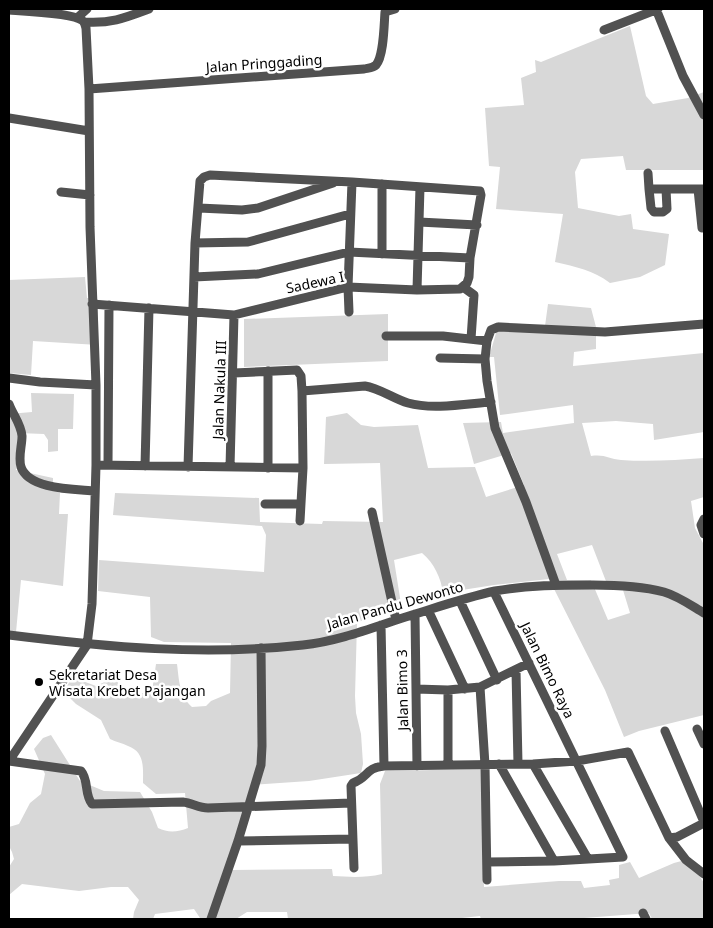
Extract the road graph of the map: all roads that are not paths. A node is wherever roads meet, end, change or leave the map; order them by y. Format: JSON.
{"nodes":[{"id":1,"x":87,"y":9,"type":"edge"},
{"id":2,"x":149,"y":9,"type":"edge"},
{"id":3,"x":395,"y":9,"type":"edge"},
{"id":4,"x":657,"y":9,"type":"edge"},
{"id":5,"x":9,"y":10,"type":"edge"},
{"id":6,"x":385,"y":10,"type":"edge"},
{"id":7,"x":81,"y":20,"type":"junction"},
{"id":8,"x":604,"y":30,"type":"dead end"},
{"id":9,"x":89,"y":89,"type":"junction"},
{"id":10,"x":701,"y":103,"type":"edge"},
{"id":11,"x":704,"y":115,"type":"edge"},
{"id":12,"x":9,"y":118,"type":"edge"},
{"id":13,"x":89,"y":131,"type":"junction"},
{"id":14,"x":648,"y":173,"type":"dead end"},
{"id":15,"x":336,"y":181,"type":"junction"},
{"id":16,"x":352,"y":182,"type":"junction"},
{"id":17,"x":382,"y":184,"type":"junction"},
{"id":18,"x":420,"y":187,"type":"junction"},
{"id":19,"x":649,"y":189,"type":"junction"},
{"id":20,"x":666,"y":189,"type":"junction"},
{"id":21,"x":701,"y":189,"type":"edge"},
{"id":22,"x":61,"y":192,"type":"dead end"},
{"id":23,"x":90,"y":195,"type":"junction"},
{"id":24,"x":198,"y":208,"type":"junction"},
{"id":25,"x":350,"y":214,"type":"junction"},
{"id":26,"x":419,"y":222,"type":"junction"},
{"id":27,"x":476,"y":225,"type":"junction"},
{"id":28,"x":702,"y":228,"type":"dead end"},
{"id":29,"x":195,"y":243,"type":"junction"},
{"id":30,"x":349,"y":252,"type":"junction"},
{"id":31,"x":382,"y":254,"type":"junction"},
{"id":32,"x":418,"y":256,"type":"junction"},
{"id":33,"x":470,"y":258,"type":"junction"},
{"id":34,"x":194,"y":276,"type":"junction"},
{"id":35,"x":348,"y":287,"type":"junction"},
{"id":36,"x":463,"y":287,"type":"junction"},
{"id":37,"x":417,"y":290,"type":"junction"},
{"id":38,"x":92,"y":304,"type":"junction"},
{"id":39,"x":109,"y":305,"type":"junction"},
{"id":40,"x":149,"y":308,"type":"junction"},
{"id":41,"x":192,"y":312,"type":"junction"},
{"id":42,"x":349,"y":312,"type":"dead end"},
{"id":43,"x":234,"y":314,"type":"junction"},
{"id":44,"x":704,"y":324,"type":"edge"},
{"id":45,"x":93,"y":332,"type":"junction"},
{"id":46,"x":108,"y":332,"type":"junction"},
{"id":47,"x":386,"y":336,"type":"dead end"},
{"id":48,"x":471,"y":339,"type":"junction"},
{"id":49,"x":487,"y":341,"type":"junction"},
{"id":50,"x":440,"y":358,"type":"dead end"},
{"id":51,"x":485,"y":359,"type":"junction"},
{"id":52,"x":268,"y":371,"type":"junction"},
{"id":53,"x":234,"y":373,"type":"junction"},
{"id":54,"x":9,"y":378,"type":"edge"},
{"id":55,"x":96,"y":385,"type":"junction"},
{"id":56,"x":302,"y":391,"type":"junction"},
{"id":57,"x":491,"y":402,"type":"junction"},
{"id":58,"x":9,"y":404,"type":"edge"},
{"id":59,"x":96,"y":465,"type":"junction"},
{"id":60,"x":108,"y":465,"type":"junction"},
{"id":61,"x":145,"y":466,"type":"junction"},
{"id":62,"x":188,"y":466,"type":"junction"},
{"id":63,"x":230,"y":467,"type":"junction"},
{"id":64,"x":268,"y":468,"type":"junction"},
{"id":65,"x":302,"y":468,"type":"junction"},
{"id":66,"x":95,"y":490,"type":"junction"},
{"id":67,"x":264,"y":504,"type":"dead end"},
{"id":68,"x":301,"y":504,"type":"junction"},
{"id":69,"x":372,"y":512,"type":"dead end"},
{"id":70,"x":704,"y":519,"type":"edge"},
{"id":71,"x":300,"y":521,"type":"dead end"},
{"id":72,"x":704,"y":534,"type":"edge"},
{"id":73,"x":556,"y":585,"type":"junction"},
{"id":74,"x":494,"y":592,"type":"junction"},
{"id":75,"x":460,"y":601,"type":"junction"},
{"id":76,"x":428,"y":610,"type":"junction"},
{"id":77,"x":704,"y":613,"type":"edge"},
{"id":78,"x":415,"y":614,"type":"junction"},
{"id":79,"x":396,"y":620,"type":"junction"},
{"id":80,"x":382,"y":625,"type":"junction"},
{"id":81,"x":9,"y":635,"type":"edge"},
{"id":82,"x":87,"y":645,"type":"junction"},
{"id":83,"x":261,"y":648,"type":"junction"},
{"id":84,"x":529,"y":663,"type":"junction"},
{"id":85,"x":516,"y":670,"type":"junction"},
{"id":86,"x":496,"y":680,"type":"junction"},
{"id":87,"x":480,"y":688,"type":"junction"},
{"id":88,"x":416,"y":689,"type":"junction"},
{"id":89,"x":465,"y":689,"type":"junction"},
{"id":90,"x":448,"y":690,"type":"junction"},
{"id":91,"x":697,"y":729,"type":"dead end"},
{"id":92,"x":665,"y":731,"type":"dead end"},
{"id":93,"x":704,"y":744,"type":"edge"},
{"id":94,"x":577,"y":760,"type":"junction"},
{"id":95,"x":9,"y":761,"type":"edge"},
{"id":96,"x":498,"y":764,"type":"junction"},
{"id":97,"x":518,"y":764,"type":"junction"},
{"id":98,"x":533,"y":764,"type":"junction"},
{"id":99,"x":448,"y":765,"type":"junction"},
{"id":100,"x":485,"y":765,"type":"junction"},
{"id":101,"x":384,"y":766,"type":"junction"},
{"id":102,"x":417,"y":766,"type":"junction"},
{"id":103,"x":351,"y":803,"type":"junction"},
{"id":104,"x":248,"y":806,"type":"junction"},
{"id":105,"x":704,"y":824,"type":"edge"},
{"id":106,"x":669,"y":838,"type":"junction"},
{"id":107,"x":353,"y":839,"type":"junction"},
{"id":108,"x":238,"y":841,"type":"junction"},
{"id":109,"x":588,"y":859,"type":"junction"},
{"id":110,"x":554,"y":861,"type":"junction"},
{"id":111,"x":486,"y":862,"type":"junction"},
{"id":112,"x":354,"y":868,"type":"dead end"},
{"id":113,"x":704,"y":874,"type":"edge"},
{"id":114,"x":487,"y":880,"type":"dead end"},
{"id":115,"x":211,"y":919,"type":"edge"}],
"edges":[{"from":1,"to":7,"type":"street"},
{"from":2,"to":7,"type":"street"},
{"from":3,"to":6,"type":"street","name":"Jalan Pringgading"},
{"from":4,"to":8,"type":"street"},
{"from":4,"to":10,"type":"street"},
{"from":5,"to":7,"type":"street"},
{"from":6,"to":9,"type":"street","name":"Jalan Pringgading"},
{"from":7,"to":9,"type":"street"},
{"from":9,"to":13,"type":"street"},
{"from":10,"to":11,"type":"street"},
{"from":12,"to":13,"type":"street"},
{"from":13,"to":23,"type":"street"},
{"from":14,"to":19,"type":"street"},
{"from":15,"to":16,"type":"street"},
{"from":15,"to":24,"type":"street"},
{"from":15,"to":24,"type":"street"},
{"from":16,"to":17,"type":"street"},
{"from":16,"to":25,"type":"street"},
{"from":17,"to":18,"type":"street"},
{"from":17,"to":31,"type":"street"},
{"from":18,"to":26,"type":"street"},
{"from":18,"to":27,"type":"street"},
{"from":19,"to":20,"type":"street"},
{"from":19,"to":20,"type":"street"},
{"from":20,"to":21,"type":"street"},
{"from":21,"to":28,"type":"street"},
{"from":22,"to":23,"type":"street"},
{"from":23,"to":38,"type":"street"},
{"from":24,"to":29,"type":"street"},
{"from":25,"to":29,"type":"street"},
{"from":25,"to":30,"type":"street"},
{"from":26,"to":27,"type":"street"},
{"from":26,"to":32,"type":"street"},
{"from":27,"to":33,"type":"street"},
{"from":29,"to":34,"type":"street"},
{"from":30,"to":31,"type":"street"},
{"from":30,"to":34,"type":"street"},
{"from":30,"to":35,"type":"street"},
{"from":31,"to":32,"type":"street"},
{"from":32,"to":33,"type":"street"},
{"from":32,"to":37,"type":"street"},
{"from":33,"to":36,"type":"street"},
{"from":34,"to":41,"type":"street"},
{"from":35,"to":37,"type":"street","name":"Sadewa I"},
{"from":35,"to":42,"type":"street"},
{"from":35,"to":43,"type":"street","name":"Sadewa I"},
{"from":36,"to":37,"type":"street","name":"Sadewa I"},
{"from":36,"to":48,"type":"street"},
{"from":38,"to":39,"type":"street","name":"Sadewa I"},
{"from":38,"to":45,"type":"street"},
{"from":39,"to":40,"type":"street","name":"Sadewa I"},
{"from":39,"to":46,"type":"street"},
{"from":40,"to":41,"type":"street","name":"Sadewa I"},
{"from":40,"to":61,"type":"street"},
{"from":41,"to":43,"type":"street","name":"Sadewa I"},
{"from":41,"to":62,"type":"street"},
{"from":43,"to":53,"type":"street","name":"Jalan Nakula III"},
{"from":44,"to":49,"type":"street"},
{"from":45,"to":46,"type":"street"},
{"from":45,"to":55,"type":"street"},
{"from":46,"to":60,"type":"street"},
{"from":47,"to":48,"type":"street"},
{"from":48,"to":49,"type":"street"},
{"from":49,"to":51,"type":"street"},
{"from":50,"to":51,"type":"street"},
{"from":51,"to":57,"type":"street"},
{"from":52,"to":53,"type":"street"},
{"from":52,"to":56,"type":"street"},
{"from":52,"to":64,"type":"street"},
{"from":53,"to":63,"type":"street","name":"Jalan Nakula III"},
{"from":54,"to":55,"type":"street"},
{"from":55,"to":59,"type":"street"},
{"from":56,"to":57,"type":"street"},
{"from":56,"to":65,"type":"street"},
{"from":57,"to":73,"type":"street"},
{"from":58,"to":66,"type":"street"},
{"from":59,"to":60,"type":"street"},
{"from":59,"to":66,"type":"street"},
{"from":60,"to":61,"type":"street"},
{"from":61,"to":62,"type":"street"},
{"from":62,"to":63,"type":"street"},
{"from":63,"to":64,"type":"street"},
{"from":64,"to":65,"type":"street"},
{"from":65,"to":68,"type":"street"},
{"from":66,"to":82,"type":"street"},
{"from":67,"to":68,"type":"street"},
{"from":68,"to":71,"type":"street"},
{"from":69,"to":79,"type":"street"},
{"from":70,"to":72,"type":"street"},
{"from":73,"to":74,"type":"street","name":"Jalan Pandu Dewonto"},
{"from":73,"to":77,"type":"street","name":"Jalan Pandu Dewonto"},
{"from":74,"to":75,"type":"street","name":"Jalan Pandu Dewonto"},
{"from":74,"to":84,"type":"street","name":"Jalan Bimo Raya"},
{"from":75,"to":76,"type":"street","name":"Jalan Pandu Dewonto"},
{"from":75,"to":86,"type":"street"},
{"from":76,"to":78,"type":"street","name":"Jalan Pandu Dewonto"},
{"from":76,"to":89,"type":"street"},
{"from":78,"to":79,"type":"street","name":"Jalan Pandu Dewonto"},
{"from":78,"to":88,"type":"street","name":"Jalan Bimo 3"},
{"from":79,"to":80,"type":"street","name":"Jalan Pandu Dewonto"},
{"from":80,"to":83,"type":"street","name":"Jalan Pandu Dewonto"},
{"from":80,"to":101,"type":"street"},
{"from":81,"to":82,"type":"street","name":"Jalan Pandu Dewonto"},
{"from":82,"to":83,"type":"street","name":"Jalan Pandu Dewonto"},
{"from":82,"to":95,"type":"street"},
{"from":83,"to":104,"type":"street"},
{"from":84,"to":85,"type":"street"},
{"from":84,"to":94,"type":"street","name":"Jalan Bimo Raya"},
{"from":85,"to":86,"type":"street"},
{"from":85,"to":97,"type":"street"},
{"from":86,"to":87,"type":"street"},
{"from":87,"to":89,"type":"street"},
{"from":87,"to":100,"type":"street"},
{"from":88,"to":90,"type":"street"},
{"from":88,"to":102,"type":"street","name":"Jalan Bimo 3"},
{"from":89,"to":90,"type":"street"},
{"from":90,"to":99,"type":"street"},
{"from":91,"to":93,"type":"street"},
{"from":92,"to":105,"type":"street"},
{"from":94,"to":98,"type":"street"},
{"from":94,"to":106,"type":"street"},
{"from":94,"to":109,"type":"street","name":"Jalan Bimo Raya"},
{"from":95,"to":104,"type":"street"},
{"from":96,"to":97,"type":"street"},
{"from":96,"to":100,"type":"street"},
{"from":96,"to":110,"type":"street"},
{"from":97,"to":98,"type":"street"},
{"from":98,"to":109,"type":"street"},
{"from":99,"to":100,"type":"street"},
{"from":99,"to":102,"type":"street"},
{"from":100,"to":111,"type":"street"},
{"from":101,"to":102,"type":"street"},
{"from":101,"to":103,"type":"street"},
{"from":103,"to":104,"type":"street"},
{"from":103,"to":107,"type":"street"},
{"from":104,"to":108,"type":"street"},
{"from":105,"to":106,"type":"street"},
{"from":106,"to":113,"type":"street"},
{"from":107,"to":108,"type":"street"},
{"from":107,"to":112,"type":"street"},
{"from":108,"to":115,"type":"street"},
{"from":109,"to":110,"type":"street"},
{"from":110,"to":111,"type":"street"},
{"from":111,"to":114,"type":"street"}]}
